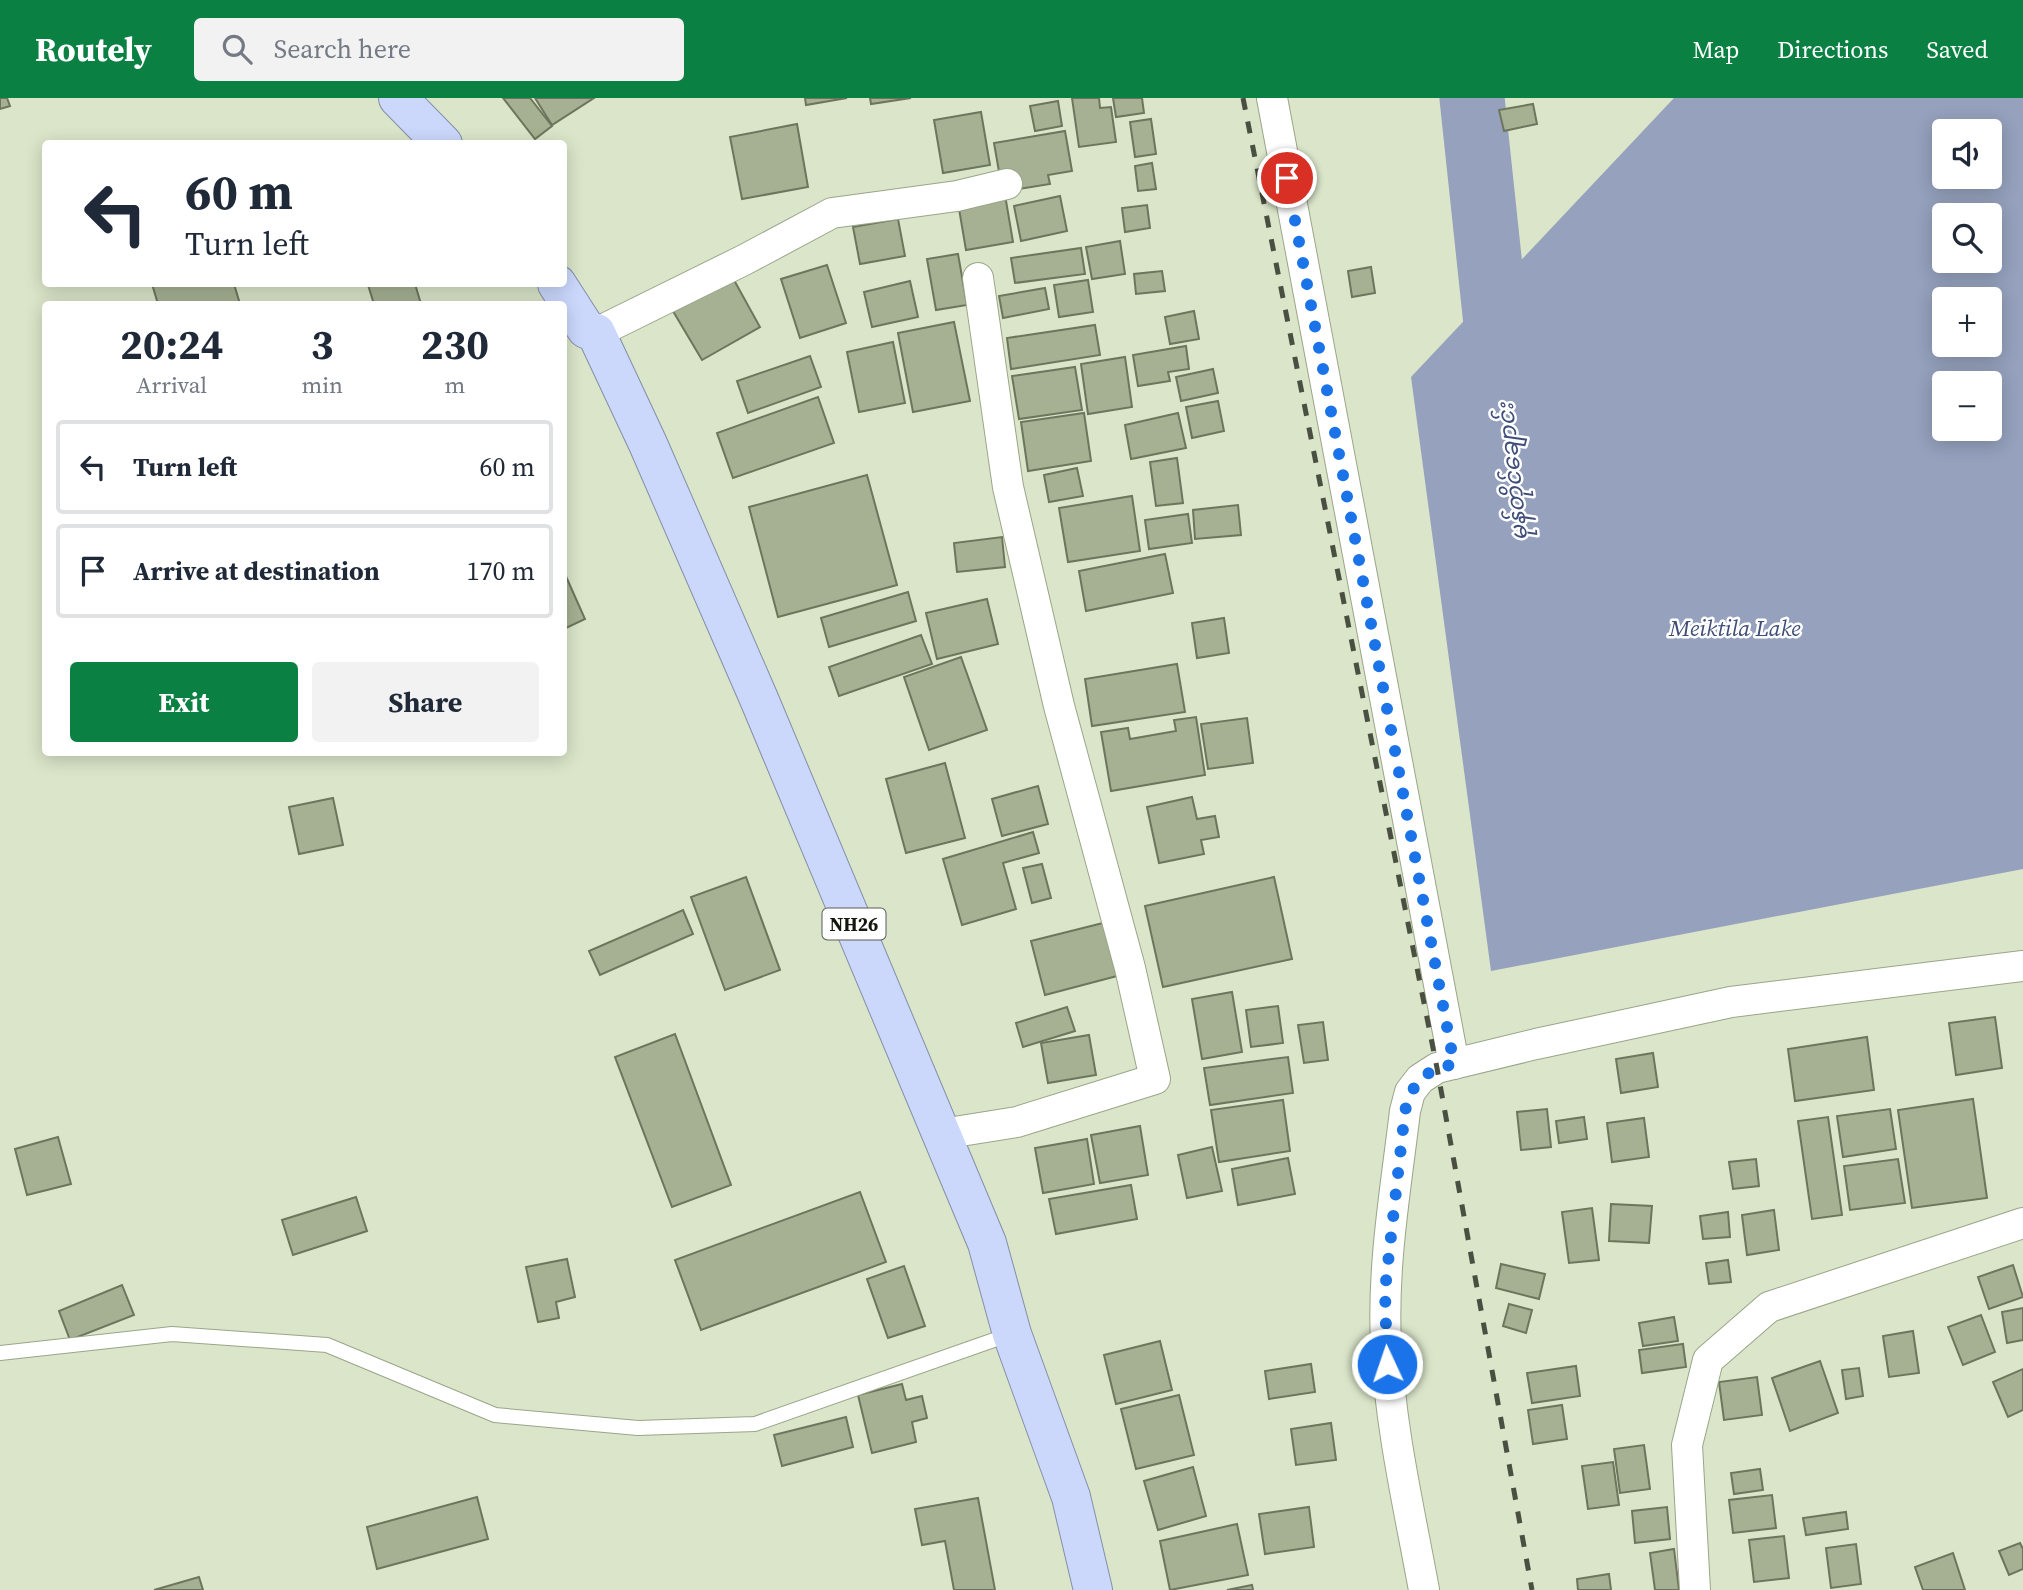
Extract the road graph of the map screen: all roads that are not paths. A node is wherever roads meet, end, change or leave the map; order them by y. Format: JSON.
{"nodes":[{"id":1,"x":398,"y":98,"type":"edge"},
{"id":2,"x":1272,"y":98,"type":"edge"},
{"id":3,"x":439,"y":140,"type":"edge"},
{"id":4,"x":1007,"y":184,"type":"dead end"},
{"id":5,"x":978,"y":278,"type":"dead end"},
{"id":6,"x":558,"y":287,"type":"edge"},
{"id":7,"x":596,"y":333,"type":"junction"},
{"id":8,"x":2023,"y":965,"type":"edge"},
{"id":9,"x":1454,"y":1064,"type":"junction"},
{"id":10,"x":942,"y":1134,"type":"junction"},
{"id":11,"x":2023,"y":1223,"type":"edge"},
{"id":12,"x":1012,"y":1334,"type":"junction"},
{"id":13,"x":0,"y":1353,"type":"edge"},
{"id":14,"x":1093,"y":1590,"type":"edge"},
{"id":15,"x":1424,"y":1590,"type":"edge"},
{"id":16,"x":1695,"y":1590,"type":"edge"}],
"edges":[{"from":1,"to":3,"type":"highway"},
{"from":2,"to":9,"type":"street"},
{"from":4,"to":7,"type":"street"},
{"from":5,"to":10,"type":"street"},
{"from":6,"to":7,"type":"highway","number":"NH26"},
{"from":7,"to":10,"type":"highway","number":"NH26"},
{"from":8,"to":9,"type":"street"},
{"from":9,"to":15,"type":"street"},
{"from":10,"to":12,"type":"highway","number":"NH26"},
{"from":11,"to":16,"type":"street"},
{"from":12,"to":13,"type":"lane"},
{"from":12,"to":14,"type":"highway","number":"NH26"}]}
